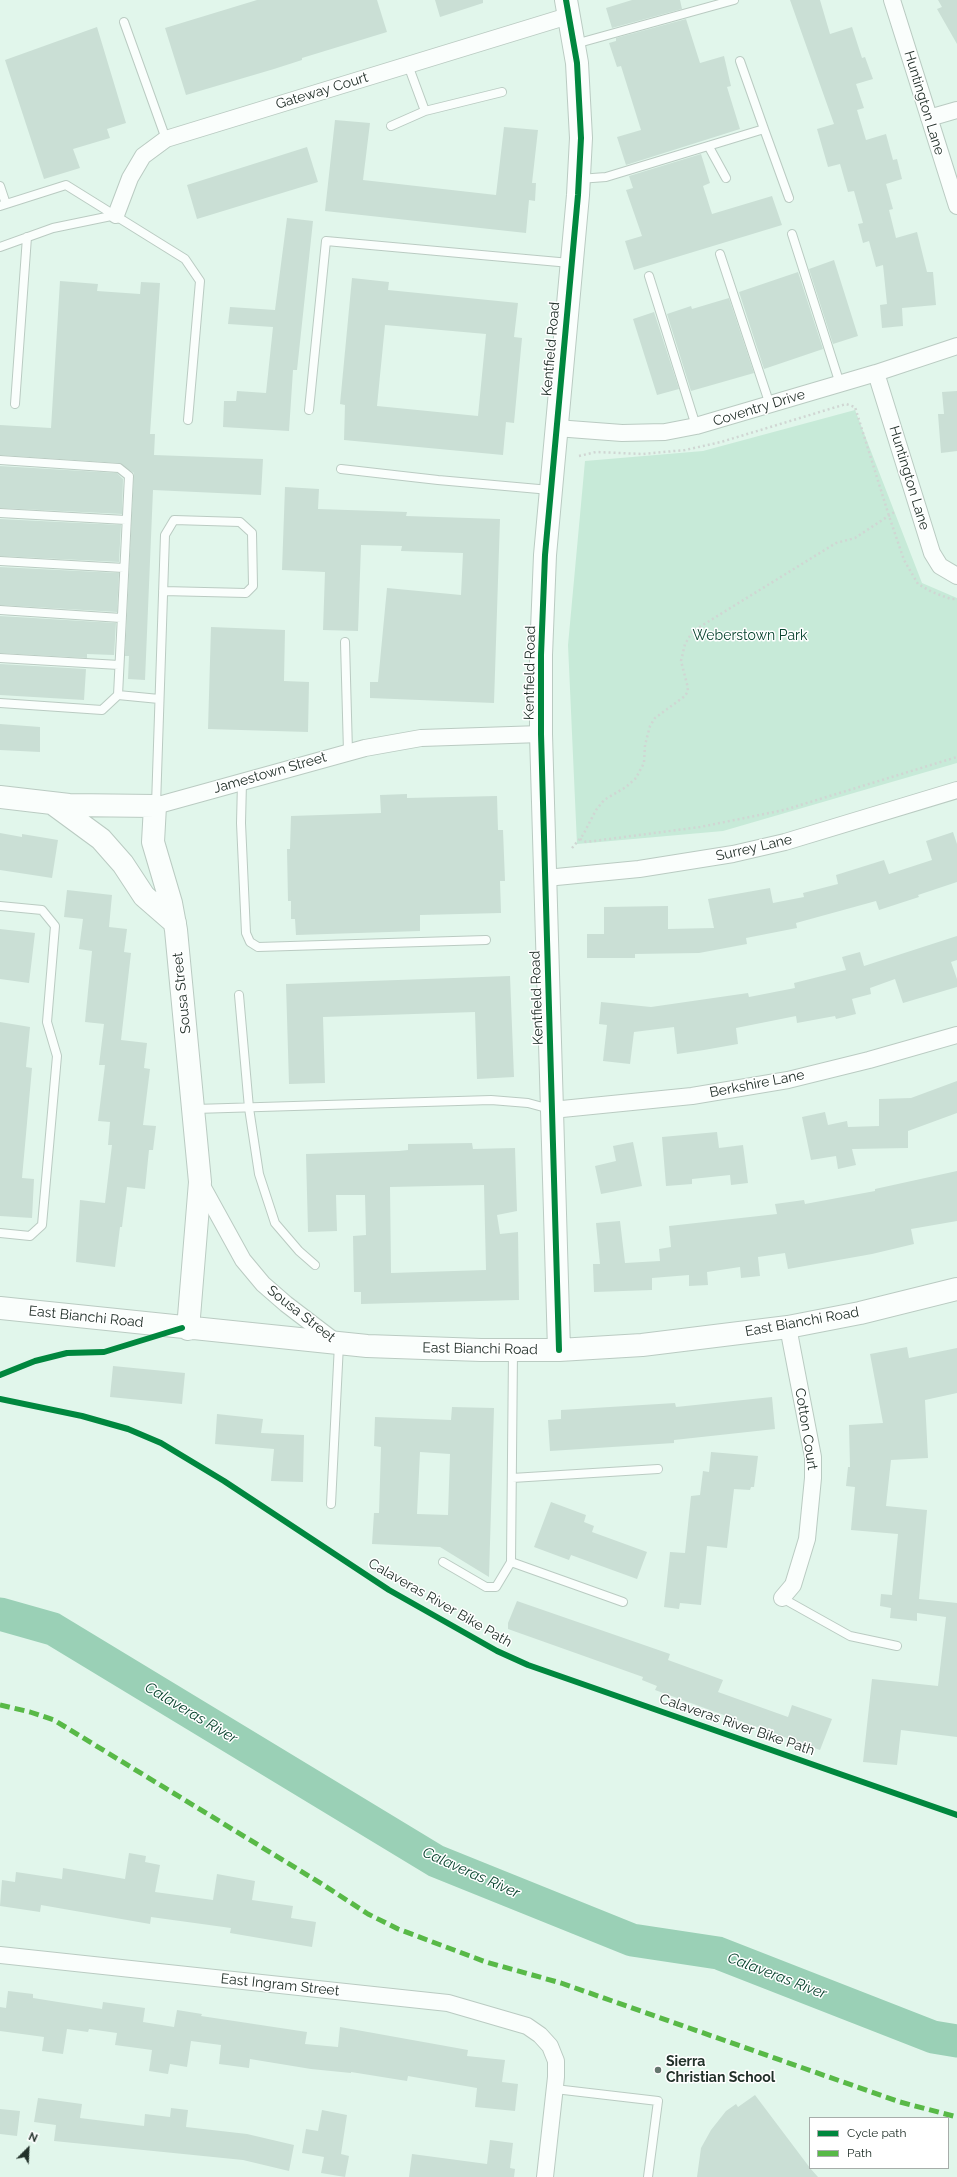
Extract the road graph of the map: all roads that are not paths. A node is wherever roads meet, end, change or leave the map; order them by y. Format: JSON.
{"nodes":[{"id":1,"x":734,"y":0,"type":"edge"},
{"id":2,"x":892,"y":0,"type":"edge"},
{"id":3,"x":567,"y":8,"type":"edge"},
{"id":4,"x":124,"y":22,"type":"dead end"},
{"id":5,"x":574,"y":45,"type":"junction"},
{"id":6,"x":740,"y":61,"type":"dead end"},
{"id":7,"x":408,"y":65,"type":"junction"},
{"id":8,"x":502,"y":92,"type":"dead end"},
{"id":9,"x":957,"y":110,"type":"edge"},
{"id":10,"x":425,"y":111,"type":"junction"},
{"id":11,"x":929,"y":118,"type":"junction"},
{"id":12,"x":391,"y":126,"type":"dead end"},
{"id":13,"x":764,"y":129,"type":"junction"},
{"id":14,"x":166,"y":139,"type":"junction"},
{"id":15,"x":709,"y":147,"type":"junction"},
{"id":16,"x":726,"y":178,"type":"dead end"},
{"id":17,"x":579,"y":179,"type":"junction"},
{"id":18,"x":0,"y":186,"type":"edge"},
{"id":19,"x":789,"y":198,"type":"dead end"},
{"id":20,"x":3,"y":205,"type":"edge"},
{"id":21,"x":957,"y":206,"type":"edge"},
{"id":22,"x":116,"y":215,"type":"junction"},
{"id":23,"x":792,"y":234,"type":"dead end"},
{"id":24,"x":27,"y":237,"type":"junction"},
{"id":25,"x":0,"y":247,"type":"edge"},
{"id":26,"x":720,"y":254,"type":"dead end"},
{"id":27,"x":571,"y":263,"type":"junction"},
{"id":28,"x":649,"y":276,"type":"dead end"},
{"id":29,"x":957,"y":346,"type":"edge"},
{"id":30,"x":876,"y":373,"type":"junction"},
{"id":31,"x":840,"y":384,"type":"junction"},
{"id":32,"x":15,"y":404,"type":"dead end"},
{"id":33,"x":770,"y":405,"type":"junction"},
{"id":34,"x":309,"y":410,"type":"dead end"},
{"id":35,"x":188,"y":420,"type":"dead end"},
{"id":36,"x":696,"y":426,"type":"junction"},
{"id":37,"x":556,"y":428,"type":"junction"},
{"id":38,"x":0,"y":460,"type":"edge"},
{"id":39,"x":341,"y":469,"type":"dead end"},
{"id":40,"x":550,"y":490,"type":"junction"},
{"id":41,"x":0,"y":513,"type":"edge"},
{"id":42,"x":126,"y":520,"type":"junction"},
{"id":43,"x":0,"y":561,"type":"edge"},
{"id":44,"x":124,"y":568,"type":"junction"},
{"id":45,"x":955,"y":576,"type":"edge"},
{"id":46,"x":163,"y":591,"type":"junction"},
{"id":47,"x":0,"y":610,"type":"edge"},
{"id":48,"x":122,"y":618,"type":"junction"},
{"id":49,"x":345,"y":642,"type":"dead end"},
{"id":50,"x":0,"y":658,"type":"edge"},
{"id":51,"x":119,"y":665,"type":"junction"},
{"id":52,"x":118,"y":695,"type":"junction"},
{"id":53,"x":159,"y":698,"type":"junction"},
{"id":54,"x":0,"y":703,"type":"edge"},
{"id":55,"x":541,"y":734,"type":"junction"},
{"id":56,"x":348,"y":752,"type":"junction"},
{"id":57,"x":242,"y":782,"type":"junction"},
{"id":58,"x":957,"y":790,"type":"edge"},
{"id":59,"x":0,"y":798,"type":"edge"},
{"id":60,"x":52,"y":803,"type":"junction"},
{"id":61,"x":156,"y":806,"type":"junction"},
{"id":62,"x":546,"y":878,"type":"junction"},
{"id":63,"x":0,"y":906,"type":"edge"},
{"id":64,"x":174,"y":923,"type":"junction"},
{"id":65,"x":486,"y":940,"type":"dead end"},
{"id":66,"x":239,"y":996,"type":"dead end"},
{"id":67,"x":957,"y":1035,"type":"edge"},
{"id":68,"x":249,"y":1108,"type":"junction"},
{"id":69,"x":194,"y":1109,"type":"junction"},
{"id":70,"x":552,"y":1110,"type":"junction"},
{"id":71,"x":200,"y":1182,"type":"junction"},
{"id":72,"x":0,"y":1233,"type":"edge"},
{"id":73,"x":315,"y":1265,"type":"dead end"},
{"id":74,"x":957,"y":1289,"type":"edge"},
{"id":75,"x":0,"y":1308,"type":"edge"},
{"id":76,"x":788,"y":1326,"type":"junction"},
{"id":77,"x":188,"y":1329,"type":"junction"},
{"id":78,"x":339,"y":1344,"type":"junction"},
{"id":79,"x":513,"y":1350,"type":"junction"},
{"id":80,"x":559,"y":1350,"type":"junction"},
{"id":81,"x":658,"y":1469,"type":"dead end"},
{"id":82,"x":512,"y":1478,"type":"junction"},
{"id":83,"x":331,"y":1504,"type":"dead end"},
{"id":84,"x":443,"y":1562,"type":"dead end"},
{"id":85,"x":511,"y":1562,"type":"junction"},
{"id":86,"x":782,"y":1598,"type":"joint"},
{"id":87,"x":623,"y":1602,"type":"dead end"},
{"id":88,"x":897,"y":1646,"type":"dead end"},
{"id":89,"x":0,"y":1955,"type":"edge"},
{"id":90,"x":555,"y":2089,"type":"junction"},
{"id":91,"x":545,"y":2177,"type":"edge"},
{"id":92,"x":648,"y":2177,"type":"edge"}],
"edges":[{"from":1,"to":5,"type":"lane"},
{"from":2,"to":11,"type":"street","name":"Huntington Lane"},
{"from":3,"to":5,"type":"street","name":"Kentfield Road"},
{"from":3,"to":7,"type":"street","name":"Gateway Court"},
{"from":4,"to":14,"type":"lane"},
{"from":5,"to":17,"type":"street","name":"Kentfield Road"},
{"from":6,"to":13,"type":"lane"},
{"from":7,"to":10,"type":"lane"},
{"from":7,"to":14,"type":"street","name":"Gateway Court"},
{"from":8,"to":10,"type":"lane"},
{"from":9,"to":11,"type":"street"},
{"from":10,"to":12,"type":"lane"},
{"from":11,"to":21,"type":"street","name":"Huntington Lane"},
{"from":13,"to":15,"type":"lane"},
{"from":13,"to":19,"type":"lane"},
{"from":14,"to":22,"type":"street","name":"Gateway Court"},
{"from":15,"to":16,"type":"lane"},
{"from":15,"to":17,"type":"lane"},
{"from":17,"to":27,"type":"street","name":"Kentfield Road"},
{"from":18,"to":20,"type":"lane"},
{"from":20,"to":22,"type":"lane"},
{"from":22,"to":24,"type":"lane"},
{"from":22,"to":35,"type":"lane"},
{"from":23,"to":31,"type":"lane"},
{"from":24,"to":25,"type":"lane"},
{"from":24,"to":32,"type":"lane"},
{"from":26,"to":33,"type":"lane"},
{"from":27,"to":34,"type":"lane"},
{"from":27,"to":37,"type":"street","name":"Kentfield Road"},
{"from":28,"to":36,"type":"lane"},
{"from":29,"to":30,"type":"street","name":"Coventry Drive"},
{"from":30,"to":31,"type":"street","name":"Coventry Drive"},
{"from":30,"to":45,"type":"street","name":"Huntington Lane"},
{"from":31,"to":33,"type":"street","name":"Coventry Drive"},
{"from":33,"to":36,"type":"street","name":"Coventry Drive"},
{"from":36,"to":37,"type":"street","name":"Coventry Drive"},
{"from":37,"to":40,"type":"street","name":"Kentfield Road"},
{"from":38,"to":42,"type":"lane"},
{"from":39,"to":40,"type":"lane"},
{"from":40,"to":55,"type":"street","name":"Kentfield Road"},
{"from":41,"to":42,"type":"lane"},
{"from":42,"to":44,"type":"lane"},
{"from":43,"to":44,"type":"lane"},
{"from":44,"to":48,"type":"lane"},
{"from":46,"to":46,"type":"lane"},
{"from":46,"to":53,"type":"lane"},
{"from":47,"to":48,"type":"lane"},
{"from":48,"to":51,"type":"lane"},
{"from":49,"to":56,"type":"lane"},
{"from":50,"to":51,"type":"lane"},
{"from":51,"to":52,"type":"lane"},
{"from":52,"to":53,"type":"lane"},
{"from":52,"to":54,"type":"lane"},
{"from":53,"to":61,"type":"lane"},
{"from":55,"to":56,"type":"street","name":"Jamestown Street"},
{"from":55,"to":62,"type":"street","name":"Kentfield Road"},
{"from":56,"to":57,"type":"street","name":"Jamestown Street"},
{"from":57,"to":61,"type":"street","name":"Jamestown Street"},
{"from":57,"to":65,"type":"lane"},
{"from":58,"to":62,"type":"street","name":"Surrey Lane"},
{"from":59,"to":60,"type":"street","name":"Jamestown Street"},
{"from":60,"to":61,"type":"street","name":"Jamestown Street"},
{"from":60,"to":64,"type":"street"},
{"from":61,"to":64,"type":"street","name":"Sousa Street"},
{"from":62,"to":70,"type":"street","name":"Kentfield Road"},
{"from":63,"to":72,"type":"lane"},
{"from":64,"to":69,"type":"street","name":"Sousa Street"},
{"from":66,"to":68,"type":"lane"},
{"from":67,"to":70,"type":"street","name":"Berkshire Lane"},
{"from":68,"to":69,"type":"lane"},
{"from":68,"to":70,"type":"lane"},
{"from":68,"to":73,"type":"lane"},
{"from":69,"to":71,"type":"street","name":"Sousa Street"},
{"from":70,"to":80,"type":"street","name":"Kentfield Road"},
{"from":71,"to":77,"type":"street","name":"Sousa Street"},
{"from":71,"to":78,"type":"street","name":"Sousa Street"},
{"from":74,"to":76,"type":"street","name":"East Bianchi Road"},
{"from":75,"to":77,"type":"street","name":"East Bianchi Road"},
{"from":76,"to":80,"type":"street","name":"East Bianchi Road"},
{"from":76,"to":86,"type":"street","name":"Cotton Court"},
{"from":77,"to":78,"type":"street","name":"East Bianchi Road"},
{"from":78,"to":79,"type":"street","name":"East Bianchi Road"},
{"from":78,"to":83,"type":"lane"},
{"from":79,"to":80,"type":"street","name":"East Bianchi Road"},
{"from":79,"to":82,"type":"lane"},
{"from":81,"to":82,"type":"lane"},
{"from":82,"to":85,"type":"lane"},
{"from":84,"to":85,"type":"lane"},
{"from":85,"to":87,"type":"lane"},
{"from":86,"to":88,"type":"lane"},
{"from":89,"to":90,"type":"street","name":"East Ingram Street"},
{"from":90,"to":91,"type":"street"},
{"from":90,"to":92,"type":"lane"}]}
